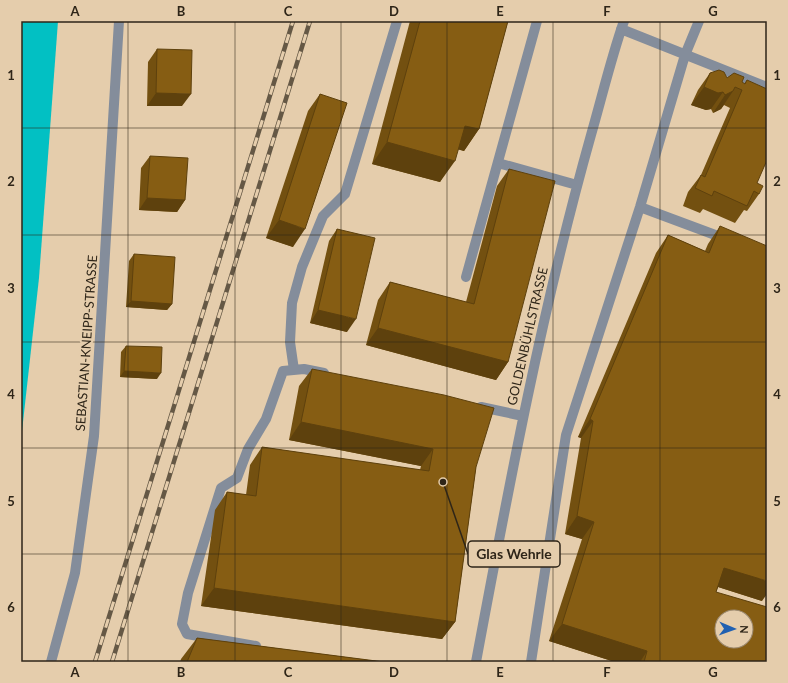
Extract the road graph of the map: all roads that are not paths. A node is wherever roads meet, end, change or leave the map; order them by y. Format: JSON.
{"nodes":[{"id":1,"x":119,"y":21,"type":"edge"},
{"id":2,"x":397,"y":21,"type":"edge"},
{"id":3,"x":537,"y":21,"type":"edge"},
{"id":4,"x":699,"y":21,"type":"edge"},
{"id":5,"x":622,"y":25,"type":"edge"},
{"id":6,"x":685,"y":55,"type":"junction"},
{"id":7,"x":767,"y":87,"type":"edge"},
{"id":8,"x":498,"y":163,"type":"junction"},
{"id":9,"x":577,"y":184,"type":"junction"},
{"id":10,"x":640,"y":207,"type":"junction"},
{"id":11,"x":737,"y":243,"type":"edge"},
{"id":12,"x":466,"y":277,"type":"dead end"},
{"id":13,"x":294,"y":370,"type":"junction"},
{"id":14,"x":335,"y":376,"type":"edge"},
{"id":15,"x":474,"y":405,"type":"edge"},
{"id":16,"x":523,"y":416,"type":"junction"},
{"id":17,"x":248,"y":449,"type":"junction"},
{"id":18,"x":262,"y":451,"type":"edge"},
{"id":19,"x":264,"y":648,"type":"edge"},
{"id":20,"x":52,"y":662,"type":"edge"},
{"id":21,"x":476,"y":662,"type":"edge"},
{"id":22,"x":531,"y":662,"type":"edge"}],
"edges":[{"from":1,"to":20,"type":"street","name":"SEBASTIAN-KNEIPP-STRASSE"},
{"from":2,"to":13,"type":"street"},
{"from":3,"to":8,"type":"street"},
{"from":4,"to":6,"type":"street"},
{"from":5,"to":6,"type":"street"},
{"from":5,"to":9,"type":"street","name":"GOLDENBÜHLSTRASSE"},
{"from":6,"to":7,"type":"street"},
{"from":6,"to":10,"type":"street"},
{"from":8,"to":9,"type":"street"},
{"from":8,"to":12,"type":"street"},
{"from":9,"to":16,"type":"street","name":"GOLDENBÜHLSTRASSE"},
{"from":10,"to":11,"type":"street"},
{"from":10,"to":22,"type":"street"},
{"from":13,"to":14,"type":"street"},
{"from":13,"to":17,"type":"street"},
{"from":15,"to":16,"type":"street"},
{"from":16,"to":21,"type":"street","name":"GOLDENBÜHLSTRASSE"},
{"from":17,"to":18,"type":"street"},
{"from":17,"to":19,"type":"street"}]}
